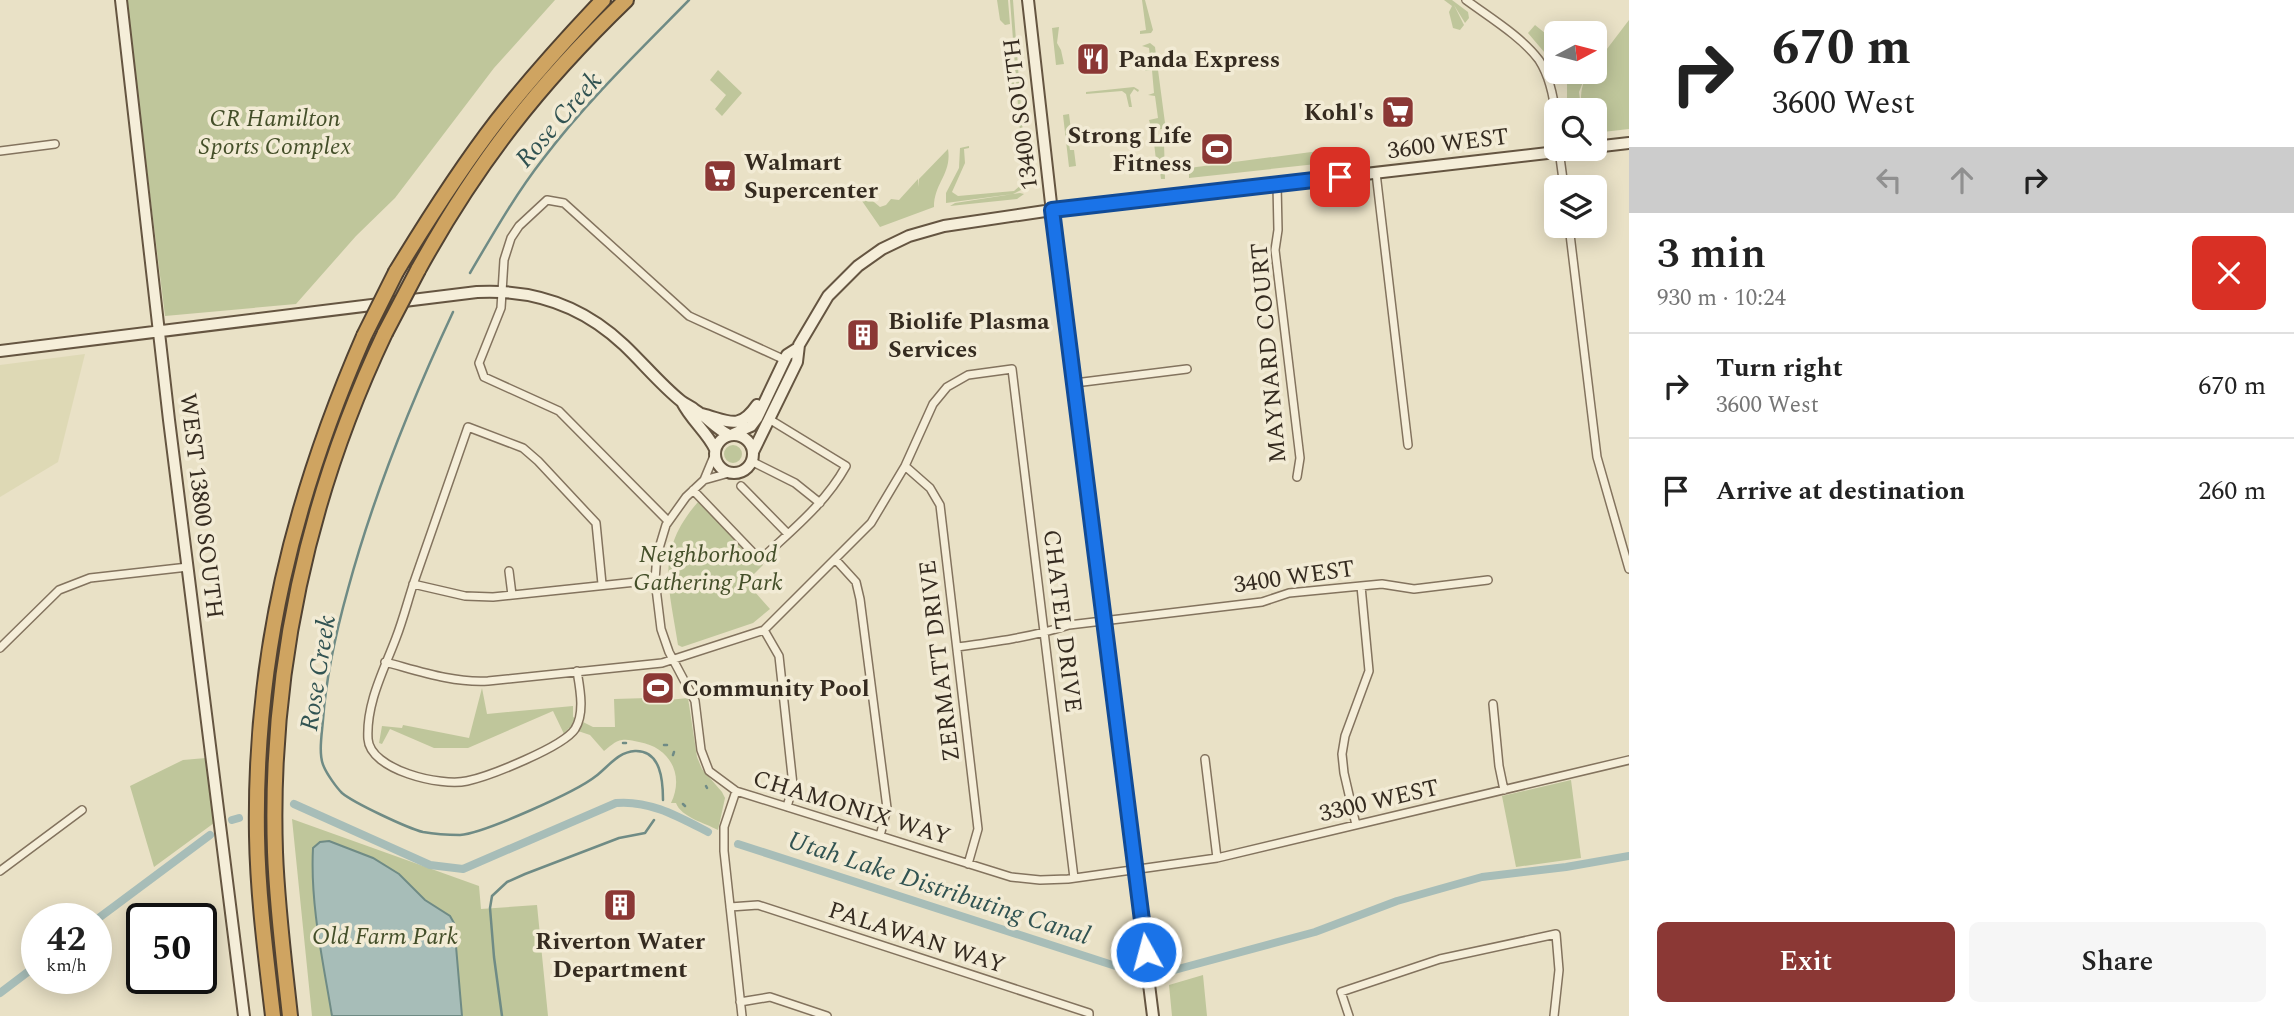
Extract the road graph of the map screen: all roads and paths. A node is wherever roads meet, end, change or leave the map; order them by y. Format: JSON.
{"nodes":[{"id":1,"x":121,"y":0,"type":"edge"},
{"id":2,"x":603,"y":0,"type":"edge"},
{"id":3,"x":626,"y":0,"type":"edge"},
{"id":4,"x":634,"y":0,"type":"edge"},
{"id":5,"x":1028,"y":0,"type":"edge"},
{"id":6,"x":1466,"y":0,"type":"edge"},
{"id":7,"x":586,"y":39,"type":"junction"},
{"id":8,"x":1553,"y":98,"type":"edge"},
{"id":9,"x":1629,"y":143,"type":"edge"},
{"id":10,"x":55,"y":144,"type":"dead end"},
{"id":11,"x":1607,"y":146,"type":"edge"},
{"id":12,"x":1,"y":151,"type":"edge"},
{"id":13,"x":1544,"y":152,"type":"edge"},
{"id":14,"x":1376,"y":173,"type":"junction"},
{"id":15,"x":1277,"y":184,"type":"junction"},
{"id":16,"x":1052,"y":210,"type":"junction"},
{"id":17,"x":1570,"y":238,"type":"edge"},
{"id":18,"x":503,"y":291,"type":"junction"},
{"id":19,"x":160,"y":331,"type":"junction"},
{"id":20,"x":798,"y":348,"type":"junction"},
{"id":21,"x":0,"y":351,"type":"edge"},
{"id":22,"x":785,"y":360,"type":"junction"},
{"id":23,"x":1187,"y":369,"type":"dead end"},
{"id":24,"x":774,"y":380,"type":"junction"},
{"id":25,"x":1075,"y":383,"type":"junction"},
{"id":26,"x":682,"y":402,"type":"junction"},
{"id":27,"x":699,"y":413,"type":"junction"},
{"id":28,"x":769,"y":419,"type":"junction"},
{"id":29,"x":731,"y":435,"type":"junction"},
{"id":30,"x":1408,"y":445,"type":"dead end"},
{"id":31,"x":714,"y":452,"type":"junction"},
{"id":32,"x":752,"y":457,"type":"junction"},
{"id":33,"x":905,"y":466,"type":"junction"},
{"id":34,"x":729,"y":473,"type":"junction"},
{"id":35,"x":1297,"y":477,"type":"dead end"},
{"id":36,"x":704,"y":480,"type":"junction"},
{"id":37,"x":741,"y":486,"type":"dead end"},
{"id":38,"x":693,"y":490,"type":"junction"},
{"id":39,"x":820,"y":503,"type":"junction"},
{"id":40,"x":668,"y":521,"type":"junction"},
{"id":41,"x":788,"y":534,"type":"junction"},
{"id":42,"x":835,"y":559,"type":"junction"},
{"id":43,"x":188,"y":567,"type":"junction"},
{"id":44,"x":1629,"y":569,"type":"edge"},
{"id":45,"x":509,"y":571,"type":"dead end"},
{"id":46,"x":655,"y":580,"type":"junction"},
{"id":47,"x":1488,"y":580,"type":"dead end"},
{"id":48,"x":413,"y":584,"type":"junction"},
{"id":49,"x":602,"y":584,"type":"junction"},
{"id":50,"x":1361,"y":586,"type":"junction"},
{"id":51,"x":512,"y":595,"type":"junction"},
{"id":52,"x":1105,"y":620,"type":"junction"},
{"id":53,"x":764,"y":630,"type":"junction"},
{"id":54,"x":1045,"y":633,"type":"junction"},
{"id":55,"x":957,"y":647,"type":"junction"},
{"id":56,"x":0,"y":648,"type":"edge"},
{"id":57,"x":674,"y":661,"type":"junction"},
{"id":58,"x":385,"y":662,"type":"junction"},
{"id":59,"x":577,"y":671,"type":"junction"},
{"id":60,"x":1493,"y":704,"type":"dead end"},
{"id":61,"x":1205,"y":759,"type":"dead end"},
{"id":62,"x":1629,"y":760,"type":"edge"},
{"id":63,"x":1504,"y":790,"type":"junction"},
{"id":64,"x":736,"y":791,"type":"junction"},
{"id":65,"x":788,"y":807,"type":"junction"},
{"id":66,"x":82,"y":810,"type":"dead end"},
{"id":67,"x":1356,"y":825,"type":"junction"},
{"id":68,"x":880,"y":836,"type":"junction"},
{"id":69,"x":1217,"y":858,"type":"junction"},
{"id":70,"x":968,"y":864,"type":"junction"},
{"id":71,"x":1136,"y":869,"type":"junction"},
{"id":72,"x":0,"y":871,"type":"edge"},
{"id":73,"x":1074,"y":878,"type":"junction"},
{"id":74,"x":730,"y":907,"type":"junction"},
{"id":75,"x":740,"y":1002,"type":"junction"},
{"id":76,"x":244,"y":1016,"type":"edge"},
{"id":77,"x":273,"y":1016,"type":"edge"},
{"id":78,"x":290,"y":1016,"type":"edge"},
{"id":79,"x":742,"y":1016,"type":"edge"},
{"id":80,"x":827,"y":1016,"type":"edge"},
{"id":81,"x":1089,"y":1016,"type":"edge"},
{"id":82,"x":1153,"y":1016,"type":"edge"},
{"id":83,"x":1349,"y":1016,"type":"edge"},
{"id":84,"x":1554,"y":1016,"type":"edge"}],
"edges":[{"from":1,"to":19,"type":"street","name":"WEST 13800 SOUTH"},
{"from":2,"to":77,"type":"highway","bridge":true},
{"from":3,"to":7,"type":"highway"},
{"from":4,"to":7,"type":"highway"},
{"from":5,"to":16,"type":"street","name":"13400 SOUTH"},
{"from":6,"to":8,"type":"street"},
{"from":7,"to":78,"type":"highway","bridge":true},
{"from":9,"to":11,"type":"street"},
{"from":10,"to":12,"type":"street"},
{"from":13,"to":14,"type":"street","name":"3600 WEST"},
{"from":14,"to":15,"type":"street","name":"3600 WEST"},
{"from":14,"to":30,"type":"street"},
{"from":15,"to":16,"type":"street","name":"3600 WEST"},
{"from":15,"to":35,"type":"street","name":"MAYNARD COURT"},
{"from":16,"to":20,"type":"street","name":"3600 WEST"},
{"from":16,"to":25,"type":"street","name":"13400 SOUTH"},
{"from":17,"to":44,"type":"street"},
{"from":18,"to":19,"type":"street"},
{"from":18,"to":22,"type":"street"},
{"from":18,"to":26,"type":"street"},
{"from":18,"to":40,"type":"street"},
{"from":19,"to":21,"type":"street"},
{"from":19,"to":43,"type":"street","name":"WEST 13800 SOUTH"},
{"from":20,"to":22,"type":"street"},
{"from":20,"to":28,"type":"street"},
{"from":22,"to":24,"type":"street"},
{"from":23,"to":25,"type":"street"},
{"from":24,"to":27,"type":"street"},
{"from":24,"to":29,"type":"street"},
{"from":25,"to":52,"type":"street","name":"13400 SOUTH"},
{"from":26,"to":27,"type":"street"},
{"from":26,"to":31,"type":"street"},
{"from":27,"to":29,"type":"street"},
{"from":28,"to":32,"type":"street"},
{"from":28,"to":39,"type":"street"},
{"from":29,"to":31,"type":"street"},
{"from":29,"to":32,"type":"street"},
{"from":31,"to":34,"type":"street"},
{"from":31,"to":36,"type":"street","name":"CHAMONIX WAY"},
{"from":32,"to":34,"type":"street"},
{"from":32,"to":39,"type":"street"},
{"from":33,"to":42,"type":"street"},
{"from":33,"to":54,"type":"street","name":"CHATEL DRIVE"},
{"from":33,"to":55,"type":"street","name":"ZERMATT DRIVE"},
{"from":34,"to":36,"type":"street","name":"CHAMONIX WAY"},
{"from":36,"to":38,"type":"street","name":"CHAMONIX WAY"},
{"from":37,"to":41,"type":"street"},
{"from":38,"to":40,"type":"street","name":"CHAMONIX WAY"},
{"from":38,"to":41,"type":"street"},
{"from":39,"to":41,"type":"street"},
{"from":40,"to":46,"type":"street","name":"CHAMONIX WAY"},
{"from":42,"to":53,"type":"street"},
{"from":42,"to":68,"type":"street"},
{"from":43,"to":56,"type":"street"},
{"from":43,"to":76,"type":"street","name":"WEST 13800 SOUTH"},
{"from":45,"to":51,"type":"street"},
{"from":46,"to":49,"type":"street"},
{"from":46,"to":57,"type":"street","name":"CHAMONIX WAY"},
{"from":47,"to":50,"type":"street","name":"3400 WEST"},
{"from":48,"to":49,"type":"street"},
{"from":48,"to":51,"type":"street"},
{"from":48,"to":58,"type":"street"},
{"from":49,"to":51,"type":"street"},
{"from":50,"to":52,"type":"street","name":"3400 WEST"},
{"from":50,"to":67,"type":"street"},
{"from":52,"to":54,"type":"street","name":"3400 WEST"},
{"from":52,"to":71,"type":"street","name":"13400 SOUTH"},
{"from":53,"to":57,"type":"street"},
{"from":53,"to":65,"type":"street"},
{"from":54,"to":55,"type":"street","name":"3400 WEST"},
{"from":54,"to":73,"type":"street","name":"CHATEL DRIVE"},
{"from":55,"to":70,"type":"street","name":"ZERMATT DRIVE"},
{"from":57,"to":59,"type":"street"},
{"from":57,"to":64,"type":"street","name":"CHAMONIX WAY"},
{"from":58,"to":59,"type":"street"},
{"from":58,"to":59,"type":"street"},
{"from":60,"to":63,"type":"street"},
{"from":61,"to":69,"type":"street"},
{"from":62,"to":63,"type":"street","name":"3300 WEST"},
{"from":63,"to":67,"type":"street","name":"3300 WEST"},
{"from":64,"to":65,"type":"street","name":"CHAMONIX WAY"},
{"from":64,"to":74,"type":"street"},
{"from":65,"to":68,"type":"street","name":"CHAMONIX WAY"},
{"from":66,"to":72,"type":"street"},
{"from":67,"to":69,"type":"street","name":"3300 WEST"},
{"from":68,"to":70,"type":"street","name":"CHAMONIX WAY"},
{"from":69,"to":71,"type":"street","name":"3300 WEST"},
{"from":70,"to":73,"type":"street","name":"CHAMONIX WAY"},
{"from":71,"to":73,"type":"street","name":"CHAMONIX WAY"},
{"from":71,"to":82,"type":"street","name":"13400 SOUTH"},
{"from":74,"to":75,"type":"street"},
{"from":74,"to":81,"type":"street","name":"PALAWAN WAY"},
{"from":75,"to":79,"type":"street"},
{"from":75,"to":80,"type":"street"},
{"from":83,"to":84,"type":"street"}]}
